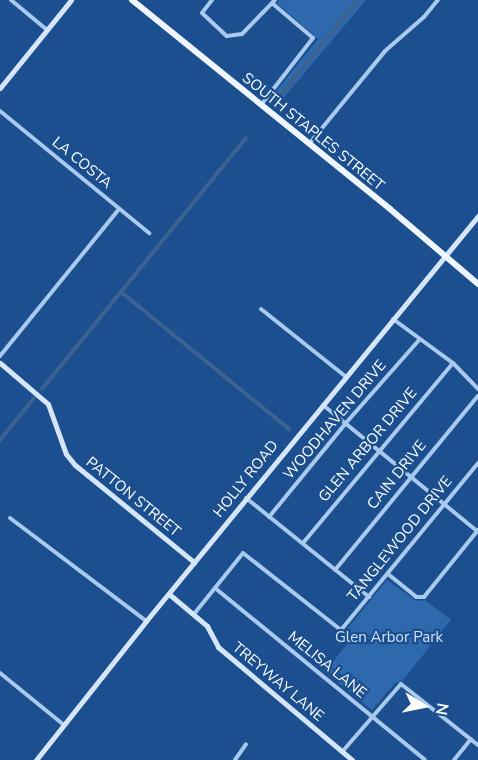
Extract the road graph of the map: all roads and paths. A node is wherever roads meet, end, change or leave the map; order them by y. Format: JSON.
{"nodes":[{"id":1,"x":11,"y":0,"type":"edge"},
{"id":2,"x":71,"y":0,"type":"edge"},
{"id":3,"x":132,"y":0,"type":"edge"},
{"id":4,"x":212,"y":0,"type":"edge"},
{"id":5,"x":438,"y":0,"type":"edge"},
{"id":6,"x":274,"y":2,"type":"edge"},
{"id":7,"x":47,"y":30,"type":"junction"},
{"id":8,"x":0,"y":88,"type":"edge"},
{"id":9,"x":261,"y":105,"type":"junction"},
{"id":10,"x":0,"y":111,"type":"edge"},
{"id":11,"x":309,"y":144,"type":"junction"},
{"id":12,"x":119,"y":209,"type":"junction"},
{"id":13,"x":478,"y":216,"type":"edge"},
{"id":14,"x":149,"y":233,"type":"dead end"},
{"id":15,"x":447,"y":256,"type":"junction"},
{"id":16,"x":478,"y":284,"type":"edge"},
{"id":17,"x":261,"y":309,"type":"dead end"},
{"id":18,"x":393,"y":318,"type":"junction"},
{"id":19,"x":420,"y":339,"type":"junction"},
{"id":20,"x":0,"y":356,"type":"edge"},
{"id":21,"x":0,"y":363,"type":"edge"},
{"id":22,"x":453,"y":363,"type":"junction"},
{"id":23,"x":345,"y":376,"type":"junction"},
{"id":24,"x":478,"y":389,"type":"edge"},
{"id":25,"x":478,"y":396,"type":"edge"},
{"id":26,"x":322,"y":405,"type":"junction"},
{"id":27,"x":345,"y":424,"type":"junction"},
{"id":28,"x":378,"y":450,"type":"junction"},
{"id":29,"x":478,"y":463,"type":"edge"},
{"id":30,"x":410,"y":476,"type":"junction"},
{"id":31,"x":246,"y":498,"type":"junction"},
{"id":32,"x":443,"y":504,"type":"junction"},
{"id":33,"x":269,"y":517,"type":"junction"},
{"id":34,"x":10,"y":518,"type":"dead end"},
{"id":35,"x":477,"y":530,"type":"edge"},
{"id":36,"x":303,"y":543,"type":"junction"},
{"id":37,"x":194,"y":562,"type":"junction"},
{"id":38,"x":335,"y":570,"type":"junction"},
{"id":39,"x":388,"y":574,"type":"junction"},
{"id":40,"x":215,"y":588,"type":"junction"},
{"id":41,"x":169,"y":594,"type":"junction"},
{"id":42,"x":369,"y":597,"type":"junction"},
{"id":43,"x":194,"y":614,"type":"junction"},
{"id":44,"x":146,"y":621,"type":"junction"},
{"id":45,"x":0,"y":673,"type":"edge"},
{"id":46,"x":371,"y":717,"type":"junction"},
{"id":47,"x":64,"y":725,"type":"junction"},
{"id":48,"x":471,"y":740,"type":"junction"},
{"id":49,"x":246,"y":744,"type":"dead end"},
{"id":50,"x":478,"y":745,"type":"edge"},
{"id":51,"x":342,"y":752,"type":"junction"},
{"id":52,"x":36,"y":760,"type":"edge"},
{"id":53,"x":235,"y":760,"type":"edge"},
{"id":54,"x":352,"y":760,"type":"edge"},
{"id":55,"x":424,"y":760,"type":"edge"},
{"id":56,"x":454,"y":760,"type":"edge"}],
"edges":[{"from":1,"to":7,"type":"street"},
{"from":2,"to":7,"type":"main road"},
{"from":3,"to":9,"type":"main road","name":"SOUTH STAPLES STREET"},
{"from":4,"to":6,"type":"street"},
{"from":5,"to":11,"type":"street"},
{"from":6,"to":9,"type":"street"},
{"from":7,"to":8,"type":"main road"},
{"from":9,"to":11,"type":"main road","name":"SOUTH STAPLES STREET"},
{"from":10,"to":12,"type":"street","name":"LA COSTA"},
{"from":11,"to":15,"type":"main road","name":"SOUTH STAPLES STREET"},
{"from":12,"to":14,"type":"street","name":"LA COSTA"},
{"from":12,"to":20,"type":"street"},
{"from":13,"to":15,"type":"main road","name":"HOLLY ROAD"},
{"from":15,"to":16,"type":"main road","name":"SOUTH STAPLES STREET"},
{"from":15,"to":18,"type":"main road","name":"HOLLY ROAD"},
{"from":17,"to":23,"type":"street"},
{"from":18,"to":19,"type":"street"},
{"from":18,"to":23,"type":"main road","name":"HOLLY ROAD"},
{"from":19,"to":22,"type":"street"},
{"from":19,"to":27,"type":"street","name":"WOODHAVEN DRIVE"},
{"from":21,"to":37,"type":"main road","name":"PATTON STREET"},
{"from":22,"to":24,"type":"street"},
{"from":22,"to":28,"type":"street","name":"GLEN ARBOR DRIVE"},
{"from":23,"to":26,"type":"main road","name":"HOLLY ROAD"},
{"from":25,"to":30,"type":"street","name":"CAIN DRIVE"},
{"from":26,"to":27,"type":"street"},
{"from":26,"to":31,"type":"main road","name":"HOLLY ROAD"},
{"from":27,"to":28,"type":"street"},
{"from":27,"to":33,"type":"street","name":"WOODHAVEN DRIVE"},
{"from":28,"to":30,"type":"street"},
{"from":28,"to":36,"type":"street","name":"GLEN ARBOR DRIVE"},
{"from":29,"to":32,"type":"street","name":"TANGLEWOOD DRIVE"},
{"from":30,"to":32,"type":"street"},
{"from":30,"to":38,"type":"street","name":"CAIN DRIVE"},
{"from":31,"to":33,"type":"street"},
{"from":31,"to":37,"type":"main road","name":"HOLLY ROAD"},
{"from":32,"to":35,"type":"street"},
{"from":32,"to":39,"type":"street","name":"TANGLEWOOD DRIVE"},
{"from":33,"to":36,"type":"street"},
{"from":34,"to":44,"type":"street"},
{"from":35,"to":39,"type":"street"},
{"from":36,"to":38,"type":"street"},
{"from":37,"to":41,"type":"main road","name":"HOLLY ROAD"},
{"from":38,"to":42,"type":"street"},
{"from":39,"to":42,"type":"street","name":"TANGLEWOOD DRIVE"},
{"from":40,"to":42,"type":"street","name":"TANGLEWOOD DRIVE"},
{"from":40,"to":43,"type":"street"},
{"from":40,"to":46,"type":"street","name":"MELISA LANE"},
{"from":41,"to":43,"type":"main road","name":"TREYWAY LANE"},
{"from":41,"to":44,"type":"main road","name":"HOLLY ROAD"},
{"from":43,"to":51,"type":"main road","name":"TREYWAY LANE"},
{"from":44,"to":47,"type":"main road","name":"HOLLY ROAD"},
{"from":45,"to":47,"type":"street"},
{"from":46,"to":48,"type":"street"},
{"from":46,"to":51,"type":"street"},
{"from":46,"to":55,"type":"street","name":"MELISA LANE"},
{"from":47,"to":52,"type":"main road","name":"HOLLY ROAD"},
{"from":48,"to":50,"type":"street"},
{"from":48,"to":56,"type":"street"},
{"from":49,"to":53,"type":"street"},
{"from":51,"to":54,"type":"main road","name":"TREYWAY LANE"}]}
